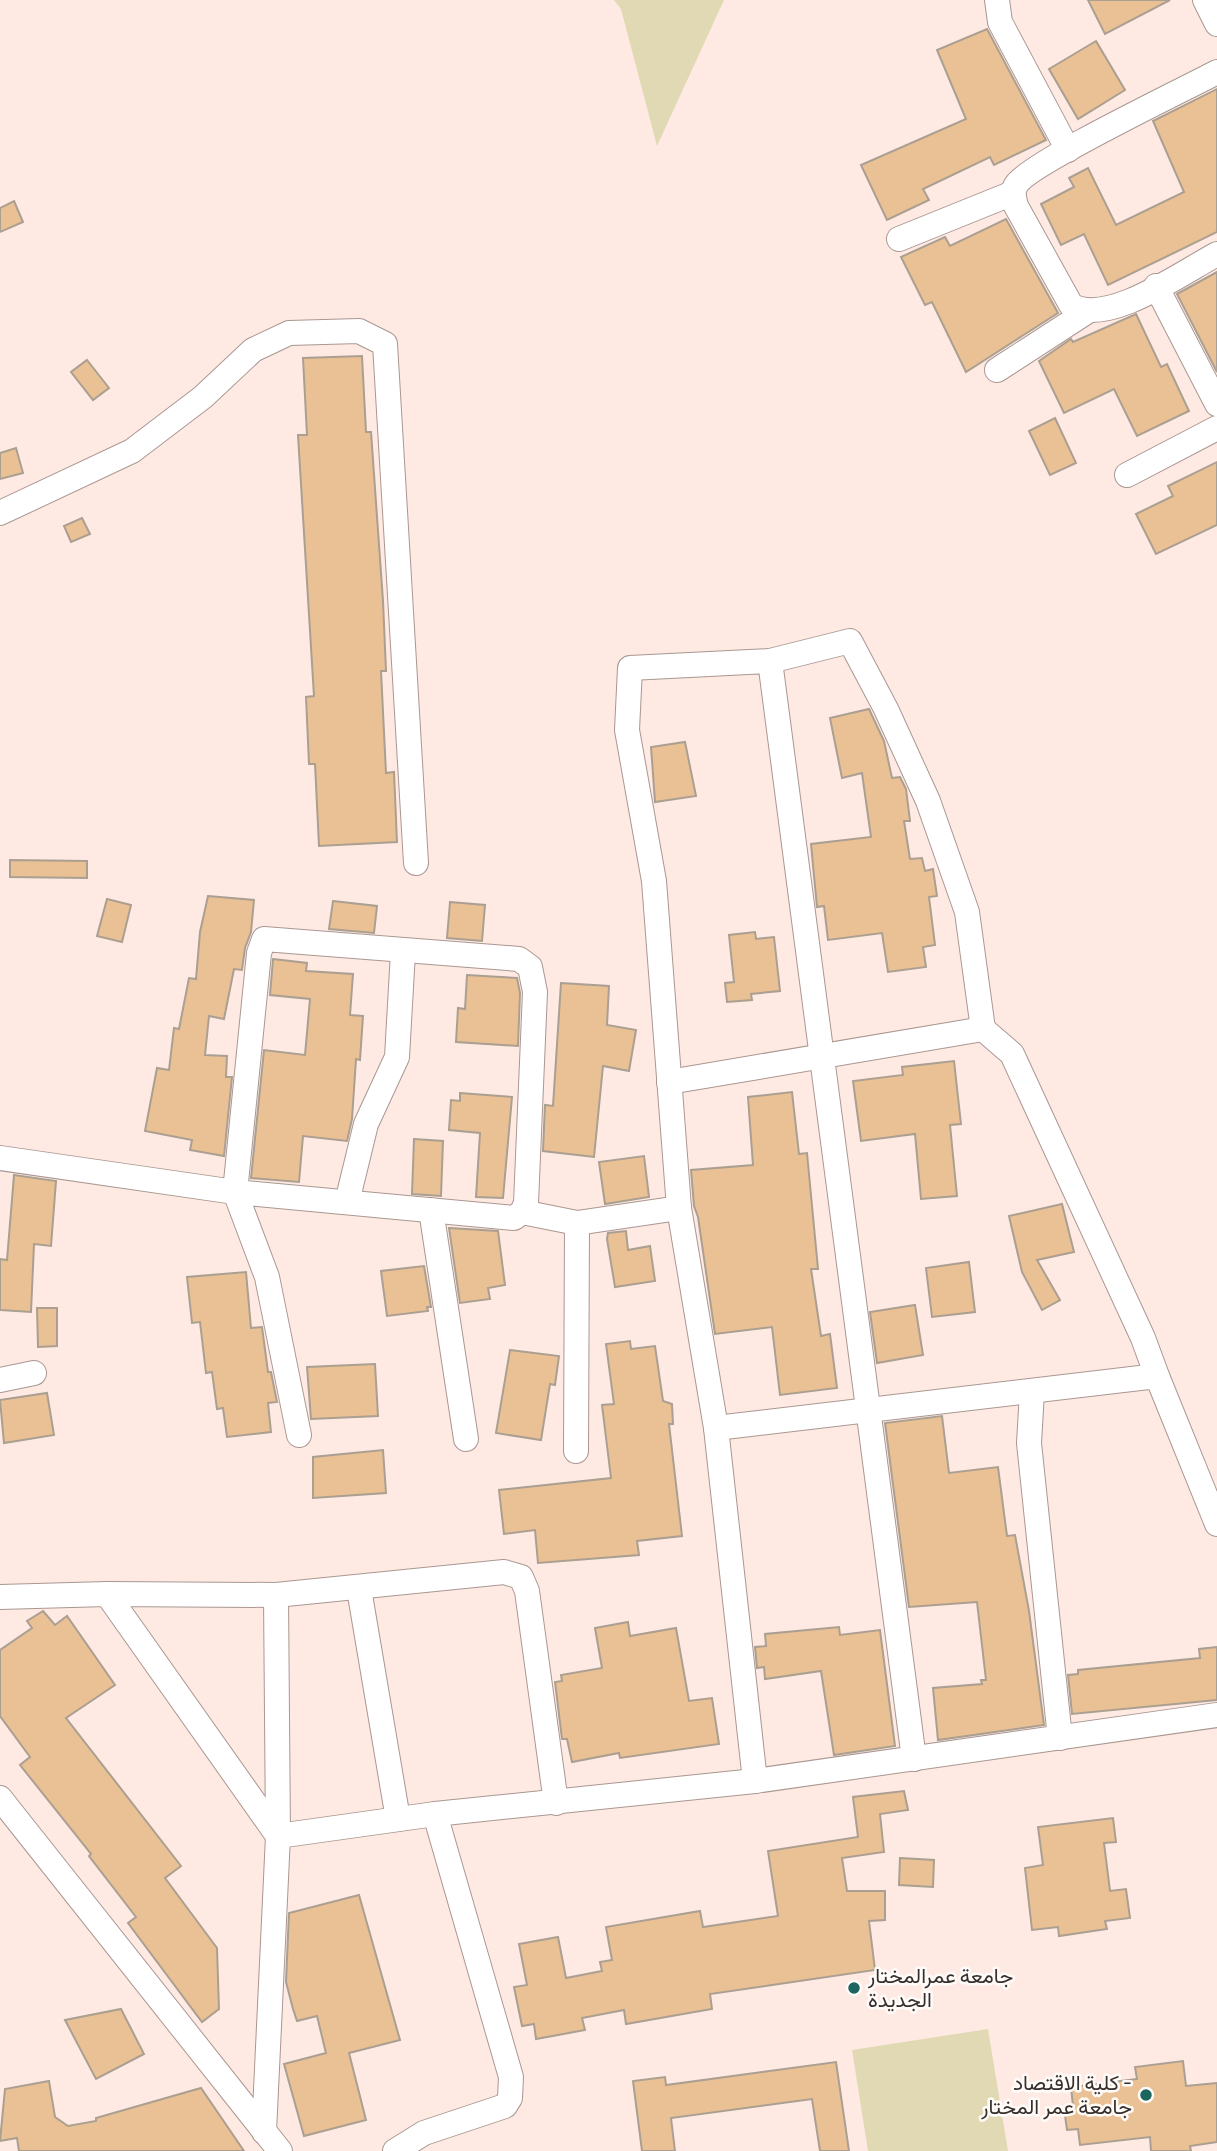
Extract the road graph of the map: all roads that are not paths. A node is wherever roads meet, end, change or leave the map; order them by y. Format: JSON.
{"nodes":[{"id":1,"x":997,"y":0,"type":"edge"},
{"id":2,"x":1205,"y":0,"type":"edge"},
{"id":3,"x":1217,"y":24,"type":"edge"},
{"id":4,"x":1217,"y":72,"type":"edge"},
{"id":5,"x":1068,"y":150,"type":"junction"},
{"id":6,"x":1013,"y":193,"type":"junction"},
{"id":7,"x":899,"y":239,"type":"dead end"},
{"id":8,"x":1217,"y":254,"type":"edge"},
{"id":9,"x":1156,"y":286,"type":"junction"},
{"id":10,"x":1088,"y":311,"type":"junction"},
{"id":11,"x":997,"y":370,"type":"dead end"},
{"id":12,"x":1217,"y":404,"type":"edge"},
{"id":13,"x":1217,"y":428,"type":"edge"},
{"id":14,"x":1127,"y":475,"type":"dead end"},
{"id":15,"x":0,"y":513,"type":"edge"},
{"id":16,"x":770,"y":661,"type":"junction"},
{"id":17,"x":416,"y":863,"type":"dead end"},
{"id":18,"x":403,"y":952,"type":"junction"},
{"id":19,"x":983,"y":1029,"type":"junction"},
{"id":20,"x":823,"y":1057,"type":"junction"},
{"id":21,"x":669,"y":1082,"type":"junction"},
{"id":22,"x":0,"y":1158,"type":"edge"},
{"id":23,"x":235,"y":1192,"type":"junction"},
{"id":24,"x":347,"y":1202,"type":"junction"},
{"id":25,"x":679,"y":1208,"type":"junction"},
{"id":26,"x":431,"y":1210,"type":"junction"},
{"id":27,"x":522,"y":1212,"type":"junction"},
{"id":28,"x":577,"y":1223,"type":"junction"},
{"id":29,"x":34,"y":1373,"type":"dead end"},
{"id":30,"x":1157,"y":1376,"type":"junction"},
{"id":31,"x":0,"y":1380,"type":"edge"},
{"id":32,"x":1032,"y":1392,"type":"junction"},
{"id":33,"x":870,"y":1411,"type":"junction"},
{"id":34,"x":716,"y":1428,"type":"junction"},
{"id":35,"x":299,"y":1435,"type":"dead end"},
{"id":36,"x":466,"y":1439,"type":"dead end"},
{"id":37,"x":576,"y":1451,"type":"dead end"},
{"id":38,"x":1217,"y":1524,"type":"edge"},
{"id":39,"x":359,"y":1589,"type":"junction"},
{"id":40,"x":107,"y":1594,"type":"junction"},
{"id":41,"x":276,"y":1595,"type":"junction"},
{"id":42,"x":0,"y":1597,"type":"edge"},
{"id":43,"x":1217,"y":1715,"type":"edge"},
{"id":44,"x":1060,"y":1738,"type":"junction"},
{"id":45,"x":914,"y":1759,"type":"junction"},
{"id":46,"x":755,"y":1781,"type":"junction"},
{"id":47,"x":0,"y":1798,"type":"edge"},
{"id":48,"x":556,"y":1803,"type":"junction"},
{"id":49,"x":435,"y":1814,"type":"junction"},
{"id":50,"x":398,"y":1819,"type":"junction"},
{"id":51,"x":278,"y":1836,"type":"junction"},
{"id":52,"x":264,"y":2132,"type":"junction"},
{"id":53,"x":280,"y":2151,"type":"edge"},
{"id":54,"x":394,"y":2151,"type":"edge"}],
"edges":[{"from":1,"to":5,"type":"street"},
{"from":2,"to":3,"type":"street"},
{"from":4,"to":5,"type":"street"},
{"from":5,"to":6,"type":"street"},
{"from":6,"to":7,"type":"street"},
{"from":6,"to":10,"type":"street"},
{"from":8,"to":9,"type":"street"},
{"from":9,"to":10,"type":"street"},
{"from":9,"to":12,"type":"street"},
{"from":10,"to":11,"type":"street"},
{"from":13,"to":14,"type":"street"},
{"from":15,"to":17,"type":"street"},
{"from":16,"to":19,"type":"street"},
{"from":16,"to":20,"type":"street"},
{"from":16,"to":21,"type":"street"},
{"from":18,"to":23,"type":"street"},
{"from":18,"to":24,"type":"street"},
{"from":18,"to":27,"type":"street"},
{"from":19,"to":20,"type":"street"},
{"from":19,"to":30,"type":"street"},
{"from":20,"to":21,"type":"street"},
{"from":20,"to":33,"type":"street"},
{"from":21,"to":25,"type":"street"},
{"from":22,"to":23,"type":"street"},
{"from":23,"to":24,"type":"street"},
{"from":23,"to":35,"type":"street"},
{"from":24,"to":26,"type":"street"},
{"from":25,"to":28,"type":"street"},
{"from":25,"to":34,"type":"street"},
{"from":26,"to":27,"type":"street"},
{"from":26,"to":36,"type":"street"},
{"from":27,"to":28,"type":"street"},
{"from":28,"to":37,"type":"street"},
{"from":29,"to":31,"type":"street"},
{"from":30,"to":32,"type":"street"},
{"from":30,"to":38,"type":"street"},
{"from":32,"to":33,"type":"street"},
{"from":32,"to":44,"type":"street"},
{"from":33,"to":34,"type":"street"},
{"from":33,"to":45,"type":"street"},
{"from":34,"to":46,"type":"street"},
{"from":39,"to":41,"type":"street"},
{"from":39,"to":48,"type":"street"},
{"from":39,"to":50,"type":"street"},
{"from":40,"to":41,"type":"street"},
{"from":40,"to":42,"type":"street"},
{"from":40,"to":51,"type":"street"},
{"from":41,"to":51,"type":"street"},
{"from":43,"to":44,"type":"street"},
{"from":44,"to":45,"type":"street"},
{"from":45,"to":46,"type":"street"},
{"from":46,"to":48,"type":"street"},
{"from":47,"to":52,"type":"street"},
{"from":48,"to":49,"type":"street"},
{"from":49,"to":50,"type":"street"},
{"from":49,"to":54,"type":"street"},
{"from":50,"to":51,"type":"street"},
{"from":51,"to":52,"type":"street"},
{"from":52,"to":53,"type":"street"}]}
